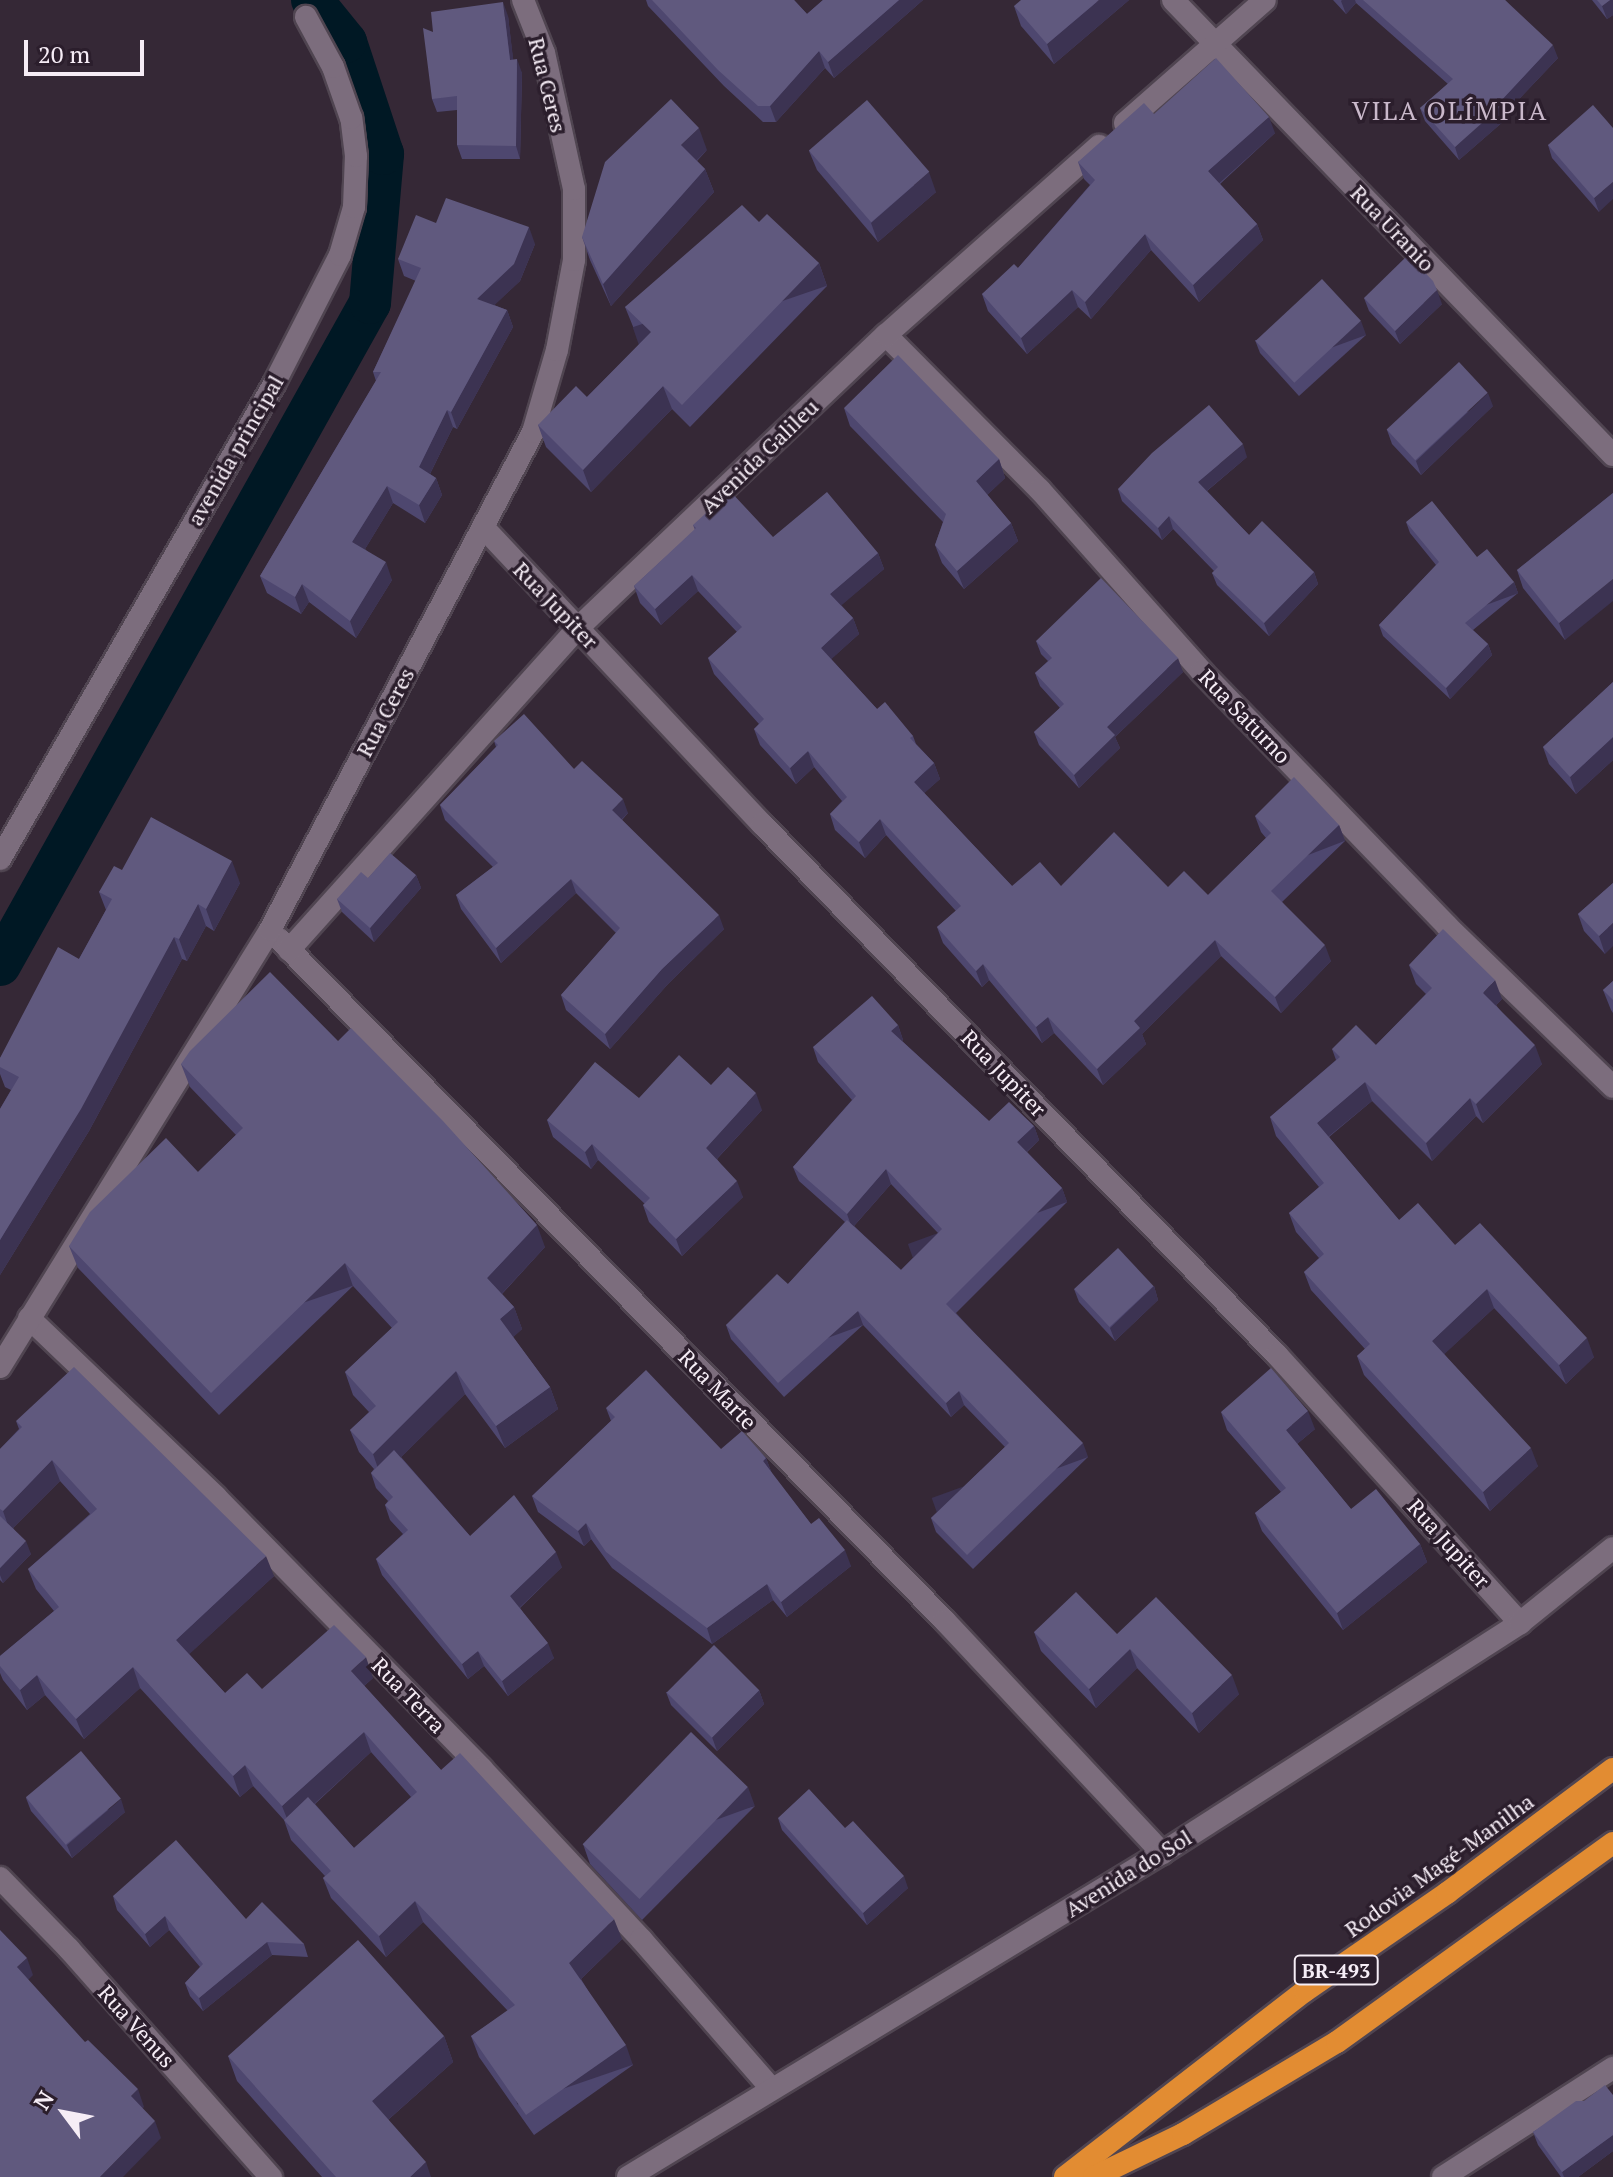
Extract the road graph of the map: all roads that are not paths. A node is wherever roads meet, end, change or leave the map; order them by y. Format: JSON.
{"nodes":[{"id":1,"x":523,"y":0,"type":"edge"},
{"id":2,"x":1173,"y":0,"type":"edge"},
{"id":3,"x":1265,"y":0,"type":"edge"},
{"id":4,"x":306,"y":17,"type":"dead end"},
{"id":5,"x":1213,"y":44,"type":"junction"},
{"id":6,"x":886,"y":335,"type":"junction"},
{"id":7,"x":1613,"y":455,"type":"edge"},
{"id":8,"x":483,"y":527,"type":"junction"},
{"id":9,"x":578,"y":628,"type":"junction"},
{"id":10,"x":0,"y":859,"type":"edge"},
{"id":11,"x":270,"y":930,"type":"junction"},
{"id":12,"x":289,"y":950,"type":"junction"},
{"id":13,"x":1613,"y":1087,"type":"edge"},
{"id":14,"x":29,"y":1318,"type":"junction"},
{"id":15,"x":0,"y":1367,"type":"edge"},
{"id":16,"x":1613,"y":1548,"type":"edge"},
{"id":17,"x":1520,"y":1623,"type":"junction"},
{"id":18,"x":1613,"y":1769,"type":"edge"},
{"id":19,"x":1613,"y":1843,"type":"edge"},
{"id":20,"x":1162,"y":1853,"type":"junction"},
{"id":21,"x":0,"y":1878,"type":"edge"},
{"id":22,"x":1613,"y":2068,"type":"edge"},
{"id":23,"x":772,"y":2089,"type":"junction"},
{"id":24,"x":271,"y":2177,"type":"edge"},
{"id":25,"x":628,"y":2177,"type":"edge"},
{"id":26,"x":1065,"y":2177,"type":"edge"},
{"id":27,"x":1094,"y":2177,"type":"edge"},
{"id":28,"x":1443,"y":2177,"type":"edge"}],
"edges":[{"from":1,"to":8,"type":"street","name":"Rua Ceres"},
{"from":2,"to":5,"type":"street","name":"Rua Uranio"},
{"from":3,"to":5,"type":"street","name":"Avenida Galileu"},
{"from":4,"to":10,"type":"street","name":"avenida principal"},
{"from":5,"to":6,"type":"street","name":"Avenida Galileu"},
{"from":5,"to":7,"type":"street","name":"Rua Uranio"},
{"from":6,"to":9,"type":"street","name":"Avenida Galileu"},
{"from":6,"to":13,"type":"street","name":"Rua Saturno"},
{"from":8,"to":9,"type":"street","name":"Rua Jupiter"},
{"from":8,"to":11,"type":"street","name":"Rua Ceres"},
{"from":9,"to":12,"type":"street","name":"Avenida Galileu"},
{"from":9,"to":17,"type":"street","name":"Rua Jupiter"},
{"from":11,"to":12,"type":"street","name":"Rua Marte"},
{"from":11,"to":14,"type":"street","name":"Rua Ceres"},
{"from":12,"to":20,"type":"street","name":"Rua Marte"},
{"from":14,"to":15,"type":"street","name":"Rua Ceres"},
{"from":14,"to":23,"type":"street","name":"Rua Terra"},
{"from":16,"to":17,"type":"street","name":"Avenida do Sol"},
{"from":17,"to":20,"type":"street","name":"Avenida do Sol"},
{"from":18,"to":26,"type":"highway","name":"Rodovia Magé-Manilha","number":"BR-493"},
{"from":19,"to":27,"type":"highway","number":"BR-493"},
{"from":20,"to":23,"type":"street","name":"Avenida do Sol"},
{"from":21,"to":24,"type":"street","name":"Rua Venus"},
{"from":22,"to":28,"type":"street"},
{"from":23,"to":25,"type":"street","name":"Avenida do Sol"}]}
